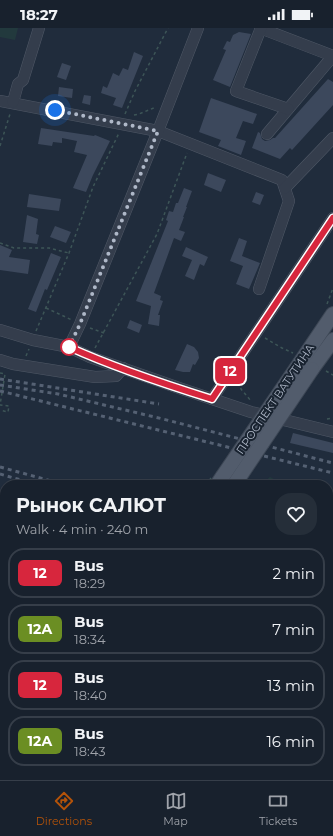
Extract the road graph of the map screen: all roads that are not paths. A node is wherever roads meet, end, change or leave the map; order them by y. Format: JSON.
{"nodes":[{"id":1,"x":32,"y":28,"type":"edge"},
{"id":2,"x":39,"y":28,"type":"edge"},
{"id":3,"x":198,"y":28,"type":"edge"},
{"id":4,"x":260,"y":28,"type":"edge"},
{"id":5,"x":18,"y":84,"type":"junction"},
{"id":6,"x":0,"y":100,"type":"edge"},
{"id":7,"x":13,"y":102,"type":"junction"},
{"id":8,"x":288,"y":109,"type":"junction"},
{"id":9,"x":158,"y":131,"type":"junction"},
{"id":10,"x":266,"y":134,"type":"dead end"},
{"id":11,"x":333,"y":138,"type":"edge"},
{"id":12,"x":285,"y":188,"type":"junction"},
{"id":13,"x":333,"y":218,"type":"edge"},
{"id":14,"x":259,"y":288,"type":"dead end"},
{"id":15,"x":333,"y":314,"type":"edge"},
{"id":16,"x":0,"y":330,"type":"edge"},
{"id":17,"x":333,"y":340,"type":"edge"},
{"id":18,"x":69,"y":347,"type":"junction"},
{"id":19,"x":0,"y":360,"type":"edge"},
{"id":20,"x":123,"y":368,"type":"junction"},
{"id":21,"x":212,"y":399,"type":"junction"},
{"id":22,"x":329,"y":422,"type":"edge"},
{"id":23,"x":314,"y":428,"type":"junction"},
{"id":24,"x":333,"y":432,"type":"edge"},
{"id":25,"x":220,"y":480,"type":"edge"},
{"id":26,"x":238,"y":480,"type":"edge"}],
"edges":[{"from":1,"to":5,"type":"street"},
{"from":2,"to":5,"type":"street"},
{"from":3,"to":9,"type":"street"},
{"from":4,"to":8,"type":"street"},
{"from":4,"to":8,"type":"street"},
{"from":5,"to":7,"type":"street"},
{"from":6,"to":7,"type":"street"},
{"from":7,"to":9,"type":"street"},
{"from":8,"to":10,"type":"street"},
{"from":9,"to":12,"type":"street"},
{"from":9,"to":18,"type":"street"},
{"from":11,"to":12,"type":"street"},
{"from":12,"to":14,"type":"street"},
{"from":13,"to":21,"type":"street"},
{"from":15,"to":25,"type":"main road","name":"ПРОСПЕКТ ВАТУТИНА","bridge":true},
{"from":16,"to":18,"type":"street"},
{"from":17,"to":26,"type":"main road","name":"ПРОСПЕКТ ВАТУТИНА","bridge":true},
{"from":18,"to":20,"type":"street"},
{"from":19,"to":20,"type":"street"},
{"from":20,"to":21,"type":"street"},
{"from":21,"to":23,"type":"street"},
{"from":22,"to":23,"type":"street"},
{"from":23,"to":24,"type":"street"}]}
